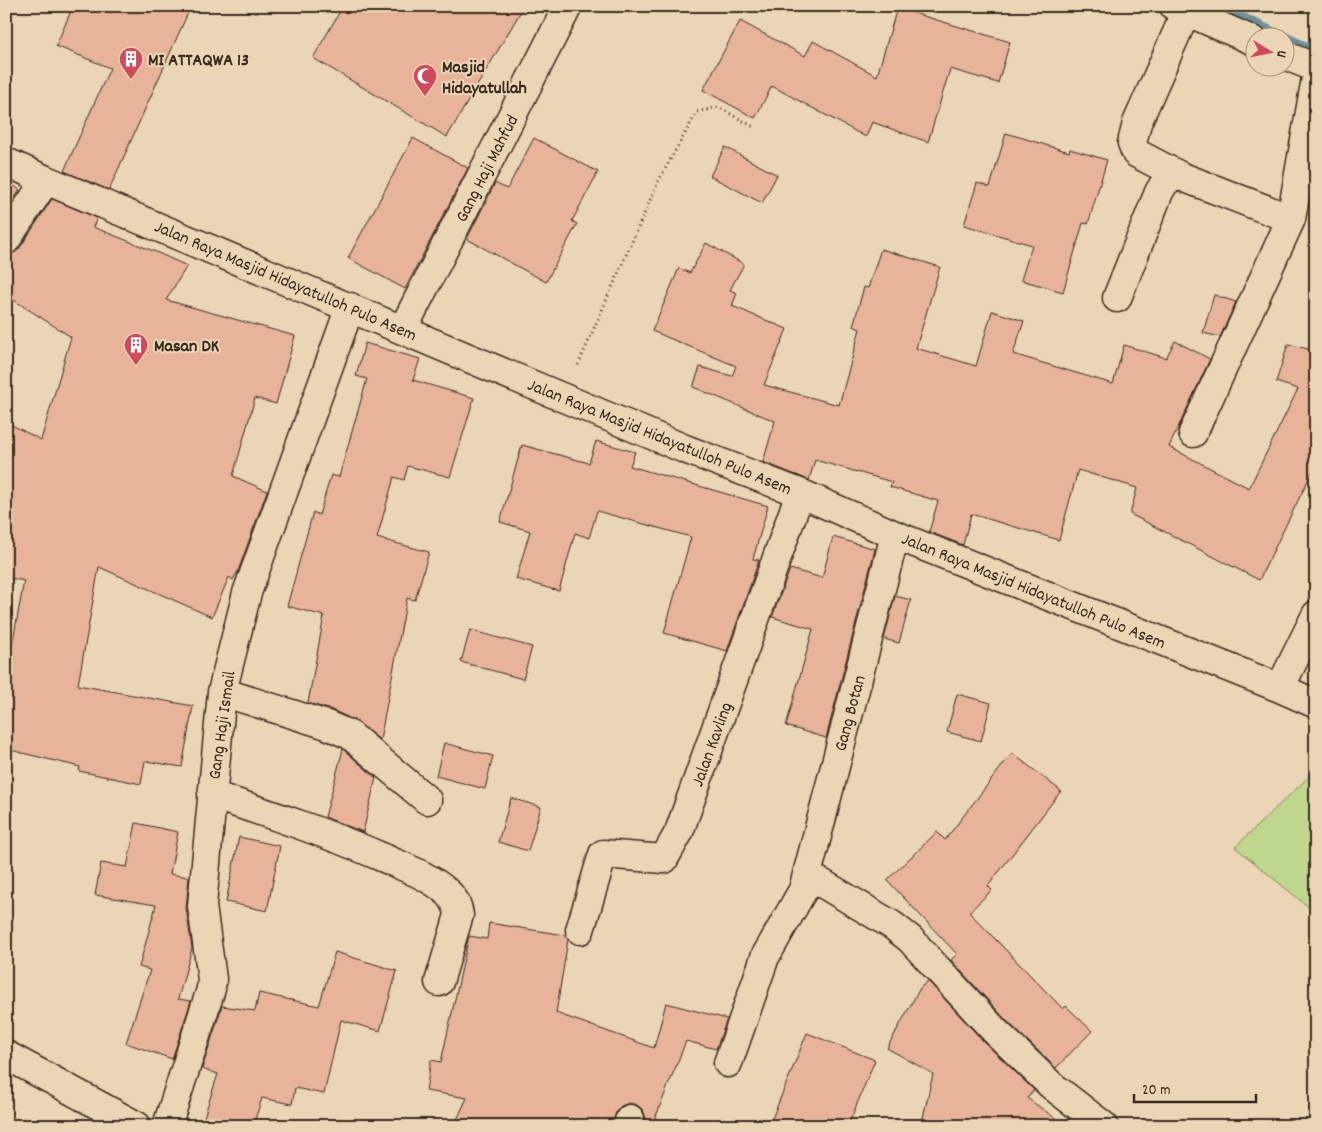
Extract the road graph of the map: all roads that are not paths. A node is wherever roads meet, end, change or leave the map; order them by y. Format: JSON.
{"nodes":[{"id":1,"x":568,"y":6,"type":"edge"},
{"id":2,"x":1180,"y":9,"type":"edge"},
{"id":3,"x":1244,"y":37,"type":"edge"},
{"id":4,"x":1294,"y":58,"type":"edge"},
{"id":5,"x":1316,"y":68,"type":"edge"},
{"id":6,"x":1316,"y":78,"type":"edge"},
{"id":7,"x":6,"y":162,"type":"edge"},
{"id":8,"x":1180,"y":176,"type":"junction"},
{"id":9,"x":46,"y":180,"type":"junction"},
{"id":10,"x":1291,"y":219,"type":"junction"},
{"id":11,"x":6,"y":240,"type":"edge"},
{"id":12,"x":1116,"y":298,"type":"dead end"},
{"id":13,"x":350,"y":307,"type":"junction"},
{"id":14,"x":403,"y":329,"type":"junction"},
{"id":15,"x":1193,"y":433,"type":"dead end"},
{"id":16,"x":800,"y":493,"type":"junction"},
{"id":17,"x":895,"y":535,"type":"junction"},
{"id":18,"x":1316,"y":615,"type":"edge"},
{"id":19,"x":1280,"y":688,"type":"junction"},
{"id":20,"x":222,"y":692,"type":"junction"},
{"id":21,"x":1316,"y":704,"type":"edge"},
{"id":22,"x":212,"y":795,"type":"junction"},
{"id":23,"x":427,"y":800,"type":"dead end"},
{"id":24,"x":803,"y":890,"type":"junction"},
{"id":25,"x":580,"y":930,"type":"dead end"},
{"id":26,"x":439,"y":982,"type":"dead end"},
{"id":27,"x":6,"y":1055,"type":"edge"},
{"id":28,"x":728,"y":1063,"type":"dead end"},
{"id":29,"x":1087,"y":1121,"type":"edge"},
{"id":30,"x":125,"y":1123,"type":"edge"},
{"id":31,"x":167,"y":1126,"type":"edge"}],
"edges":[{"from":1,"to":14,"type":"street","name":"Gang Haji Mahfud"},
{"from":2,"to":3,"type":"street"},
{"from":2,"to":8,"type":"street"},
{"from":4,"to":5,"type":"street"},
{"from":6,"to":10,"type":"street"},
{"from":7,"to":9,"type":"street","name":"Jalan Raya Masjid Hidayatulloh Pulo Asem"},
{"from":8,"to":10,"type":"street"},
{"from":8,"to":12,"type":"street"},
{"from":9,"to":11,"type":"street"},
{"from":9,"to":13,"type":"street","name":"Jalan Raya Masjid Hidayatulloh Pulo Asem"},
{"from":10,"to":15,"type":"street"},
{"from":13,"to":14,"type":"street","name":"Jalan Raya Masjid Hidayatulloh Pulo Asem"},
{"from":13,"to":20,"type":"street","name":"Gang Haji Ismail"},
{"from":14,"to":16,"type":"street","name":"Jalan Raya Masjid Hidayatulloh Pulo Asem"},
{"from":16,"to":17,"type":"street","name":"Jalan Raya Masjid Hidayatulloh Pulo Asem"},
{"from":16,"to":25,"type":"street","name":"Jalan Kavling"},
{"from":17,"to":19,"type":"street","name":"Jalan Raya Masjid Hidayatulloh Pulo Asem"},
{"from":17,"to":24,"type":"street","name":"Gang Botan"},
{"from":18,"to":19,"type":"street"},
{"from":19,"to":21,"type":"street","name":"Jalan Raya Masjid Hidayatulloh Pulo Asem"},
{"from":20,"to":22,"type":"street","name":"Gang Haji Ismail"},
{"from":20,"to":23,"type":"street"},
{"from":22,"to":26,"type":"street"},
{"from":22,"to":31,"type":"street","name":"Gang Haji Ismail"},
{"from":24,"to":28,"type":"street","name":"Gang Botan"},
{"from":24,"to":29,"type":"street"},
{"from":27,"to":30,"type":"street"}]}
